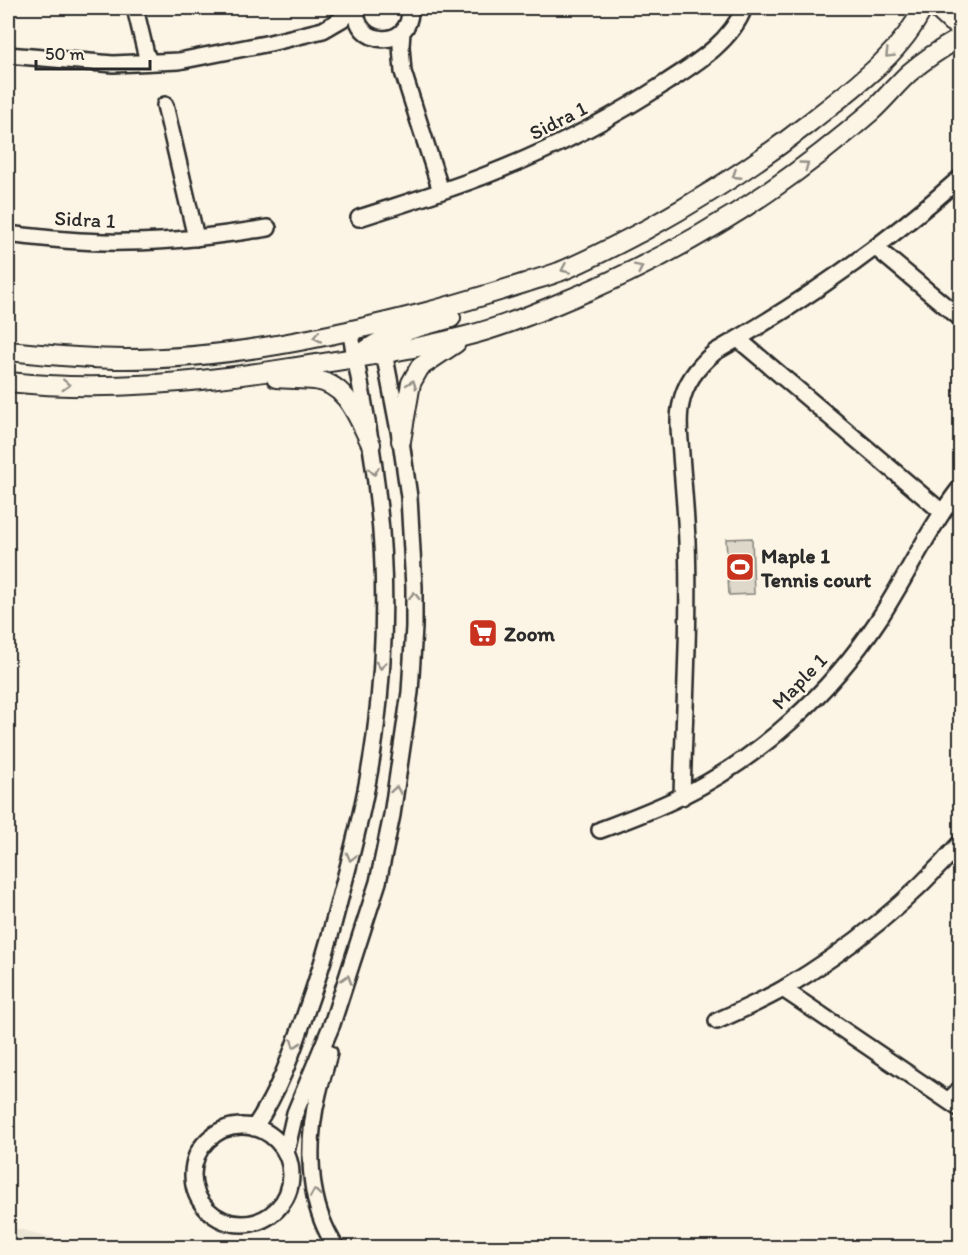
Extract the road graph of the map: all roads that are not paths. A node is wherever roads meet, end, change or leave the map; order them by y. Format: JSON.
{"nodes":[{"id":1,"x":135,"y":8,"type":"edge"},
{"id":2,"x":356,"y":8,"type":"edge"},
{"id":3,"x":423,"y":8,"type":"edge"},
{"id":4,"x":744,"y":8,"type":"edge"},
{"id":5,"x":923,"y":8,"type":"edge"},
{"id":6,"x":936,"y":8,"type":"edge"},
{"id":7,"x":410,"y":13,"type":"edge"},
{"id":8,"x":960,"y":27,"type":"edge"},
{"id":9,"x":323,"y":30,"type":"junction"},
{"id":10,"x":402,"y":32,"type":"junction"},
{"id":11,"x":374,"y":37,"type":"junction"},
{"id":12,"x":960,"y":38,"type":"edge"},
{"id":13,"x":8,"y":55,"type":"edge"},
{"id":14,"x":150,"y":62,"type":"junction"},
{"id":15,"x":403,"y":72,"type":"junction"},
{"id":16,"x":165,"y":105,"type":"dead end"},
{"id":17,"x":960,"y":178,"type":"edge"},
{"id":18,"x":441,"y":191,"type":"junction"},
{"id":19,"x":359,"y":218,"type":"dead end"},
{"id":20,"x":268,"y":228,"type":"dead end"},
{"id":21,"x":8,"y":234,"type":"edge"},
{"id":22,"x":196,"y":238,"type":"junction"},
{"id":23,"x":876,"y":248,"type":"junction"},
{"id":24,"x":960,"y":318,"type":"edge"},
{"id":25,"x":350,"y":330,"type":"junction"},
{"id":26,"x":468,"y":336,"type":"junction"},
{"id":27,"x":738,"y":339,"type":"junction"},
{"id":28,"x":382,"y":340,"type":"junction"},
{"id":29,"x":8,"y":351,"type":"edge"},
{"id":30,"x":355,"y":358,"type":"junction"},
{"id":31,"x":238,"y":376,"type":"junction"},
{"id":32,"x":8,"y":382,"type":"edge"},
{"id":33,"x":401,"y":441,"type":"junction"},
{"id":34,"x":371,"y":444,"type":"junction"},
{"id":35,"x":960,"y":488,"type":"edge"},
{"id":36,"x":942,"y":512,"type":"junction"},
{"id":37,"x":682,"y":797,"type":"junction"},
{"id":38,"x":600,"y":830,"type":"dead end"},
{"id":39,"x":960,"y":843,"type":"edge"},
{"id":40,"x":783,"y":989,"type":"junction"},
{"id":41,"x":717,"y":1021,"type":"dead end"},
{"id":42,"x":332,"y":1024,"type":"junction"},
{"id":43,"x":960,"y":1089,"type":"edge"},
{"id":44,"x":954,"y":1105,"type":"edge"},
{"id":45,"x":254,"y":1128,"type":"junction"},
{"id":46,"x":286,"y":1152,"type":"junction"},
{"id":47,"x":336,"y":1248,"type":"edge"}],
"edges":[{"from":1,"to":14,"type":"street"},
{"from":2,"to":9,"type":"street"},
{"from":2,"to":11,"type":"street"},
{"from":3,"to":7,"type":"street"},
{"from":4,"to":18,"type":"street","name":"Sidra 1"},
{"from":5,"to":28,"type":"street","one_way":true},
{"from":6,"to":8,"type":"street"},
{"from":7,"to":10,"type":"street"},
{"from":9,"to":11,"type":"street"},
{"from":9,"to":14,"type":"street"},
{"from":10,"to":11,"type":"street"},
{"from":10,"to":15,"type":"street"},
{"from":11,"to":15,"type":"street"},
{"from":26,"to":12,"type":"street","one_way":true},
{"from":13,"to":14,"type":"street"},
{"from":15,"to":18,"type":"street"},
{"from":16,"to":22,"type":"street"},
{"from":17,"to":23,"type":"street"},
{"from":18,"to":19,"type":"street","name":"Sidra 1"},
{"from":20,"to":22,"type":"street","name":"Sidra 1"},
{"from":21,"to":22,"type":"street","name":"Sidra 1"},
{"from":23,"to":24,"type":"street"},
{"from":23,"to":27,"type":"street"},
{"from":25,"to":28,"type":"street"},
{"from":25,"to":29,"type":"street","one_way":true},
{"from":25,"to":30,"type":"street"},
{"from":26,"to":28,"type":"street"},
{"from":33,"to":26,"type":"street","one_way":true},
{"from":27,"to":36,"type":"street"},
{"from":27,"to":37,"type":"street"},
{"from":28,"to":30,"type":"street"},
{"from":28,"to":33,"type":"street"},
{"from":30,"to":31,"type":"street"},
{"from":30,"to":34,"type":"street"},
{"from":32,"to":31,"type":"street","one_way":true},
{"from":31,"to":34,"type":"street"},
{"from":42,"to":33,"type":"street","one_way":true},
{"from":34,"to":45,"type":"street","one_way":true},
{"from":35,"to":36,"type":"street","name":"Maple 1"},
{"from":36,"to":37,"type":"street","name":"Maple 1"},
{"from":37,"to":38,"type":"street","name":"Maple 1"},
{"from":39,"to":40,"type":"street"},
{"from":40,"to":41,"type":"street"},
{"from":40,"to":44,"type":"street"},
{"from":42,"to":46,"type":"street"},
{"from":47,"to":42,"type":"street","one_way":true},
{"from":43,"to":44,"type":"street"},
{"from":45,"to":46,"type":"street"},
{"from":45,"to":46,"type":"street"}]}
